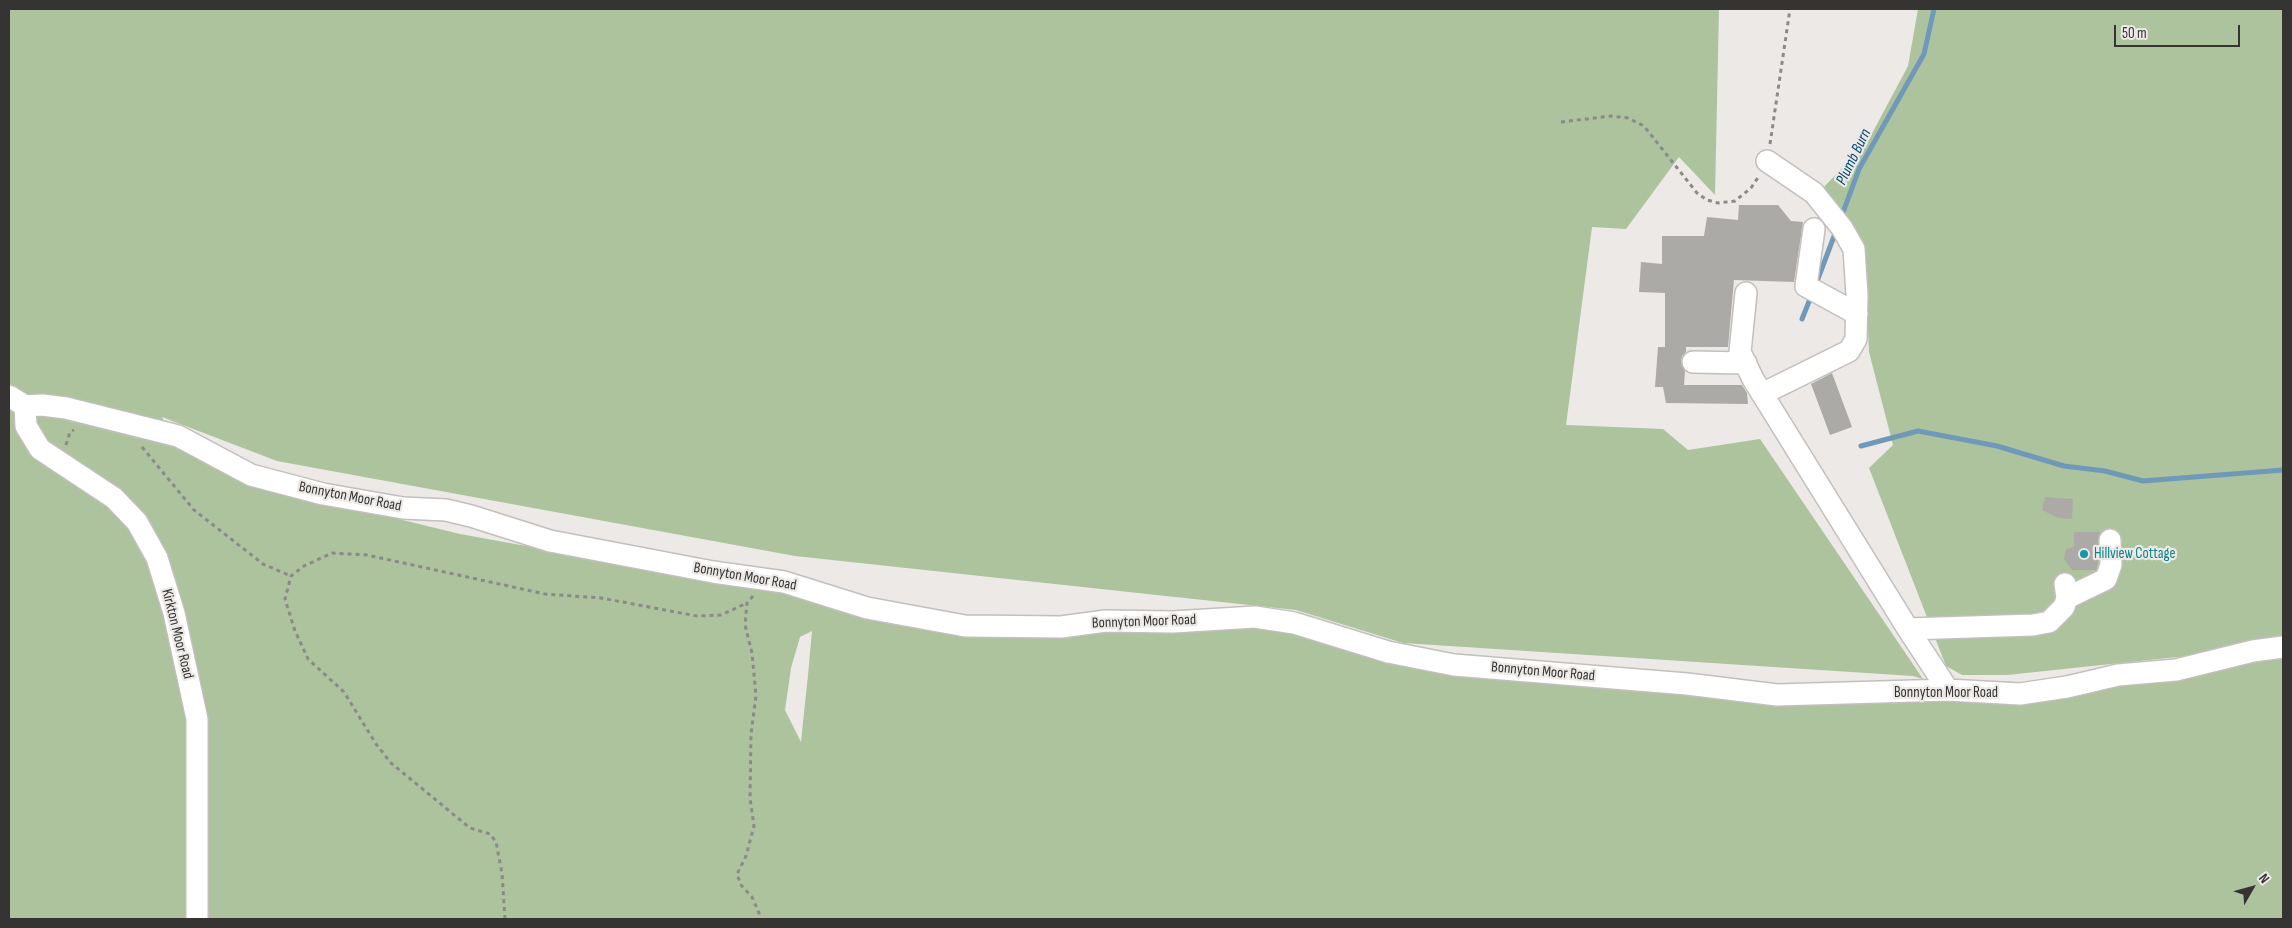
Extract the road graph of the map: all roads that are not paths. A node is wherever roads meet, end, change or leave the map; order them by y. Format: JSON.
{"nodes":[{"id":1,"x":1767,"y":161,"type":"road end"},
{"id":2,"x":1814,"y":229,"type":"dead end"},
{"id":3,"x":1746,"y":293,"type":"dead end"},
{"id":4,"x":1857,"y":314,"type":"junction"},
{"id":5,"x":1692,"y":362,"type":"dead end"},
{"id":6,"x":1746,"y":363,"type":"junction"},
{"id":7,"x":1762,"y":394,"type":"junction"},
{"id":8,"x":17,"y":401,"type":"edge"},
{"id":9,"x":2110,"y":540,"type":"dead end"},
{"id":10,"x":1908,"y":629,"type":"junction"},
{"id":11,"x":2283,"y":648,"type":"edge"},
{"id":12,"x":1948,"y":690,"type":"junction"},
{"id":13,"x":197,"y":919,"type":"edge"}],
"edges":[{"from":1,"to":4,"type":"street"},
{"from":2,"to":4,"type":"street"},
{"from":3,"to":6,"type":"street"},
{"from":4,"to":7,"type":"street"},
{"from":5,"to":6,"type":"street"},
{"from":6,"to":7,"type":"street"},
{"from":7,"to":10,"type":"street"},
{"from":8,"to":12,"type":"street","name":"Bonnyton Moor Road"},
{"from":8,"to":13,"type":"street","name":"Kirkton Moor Road"},
{"from":9,"to":10,"type":"street"},
{"from":10,"to":12,"type":"street"},
{"from":11,"to":12,"type":"street","name":"Bonnyton Moor Road"}]}
